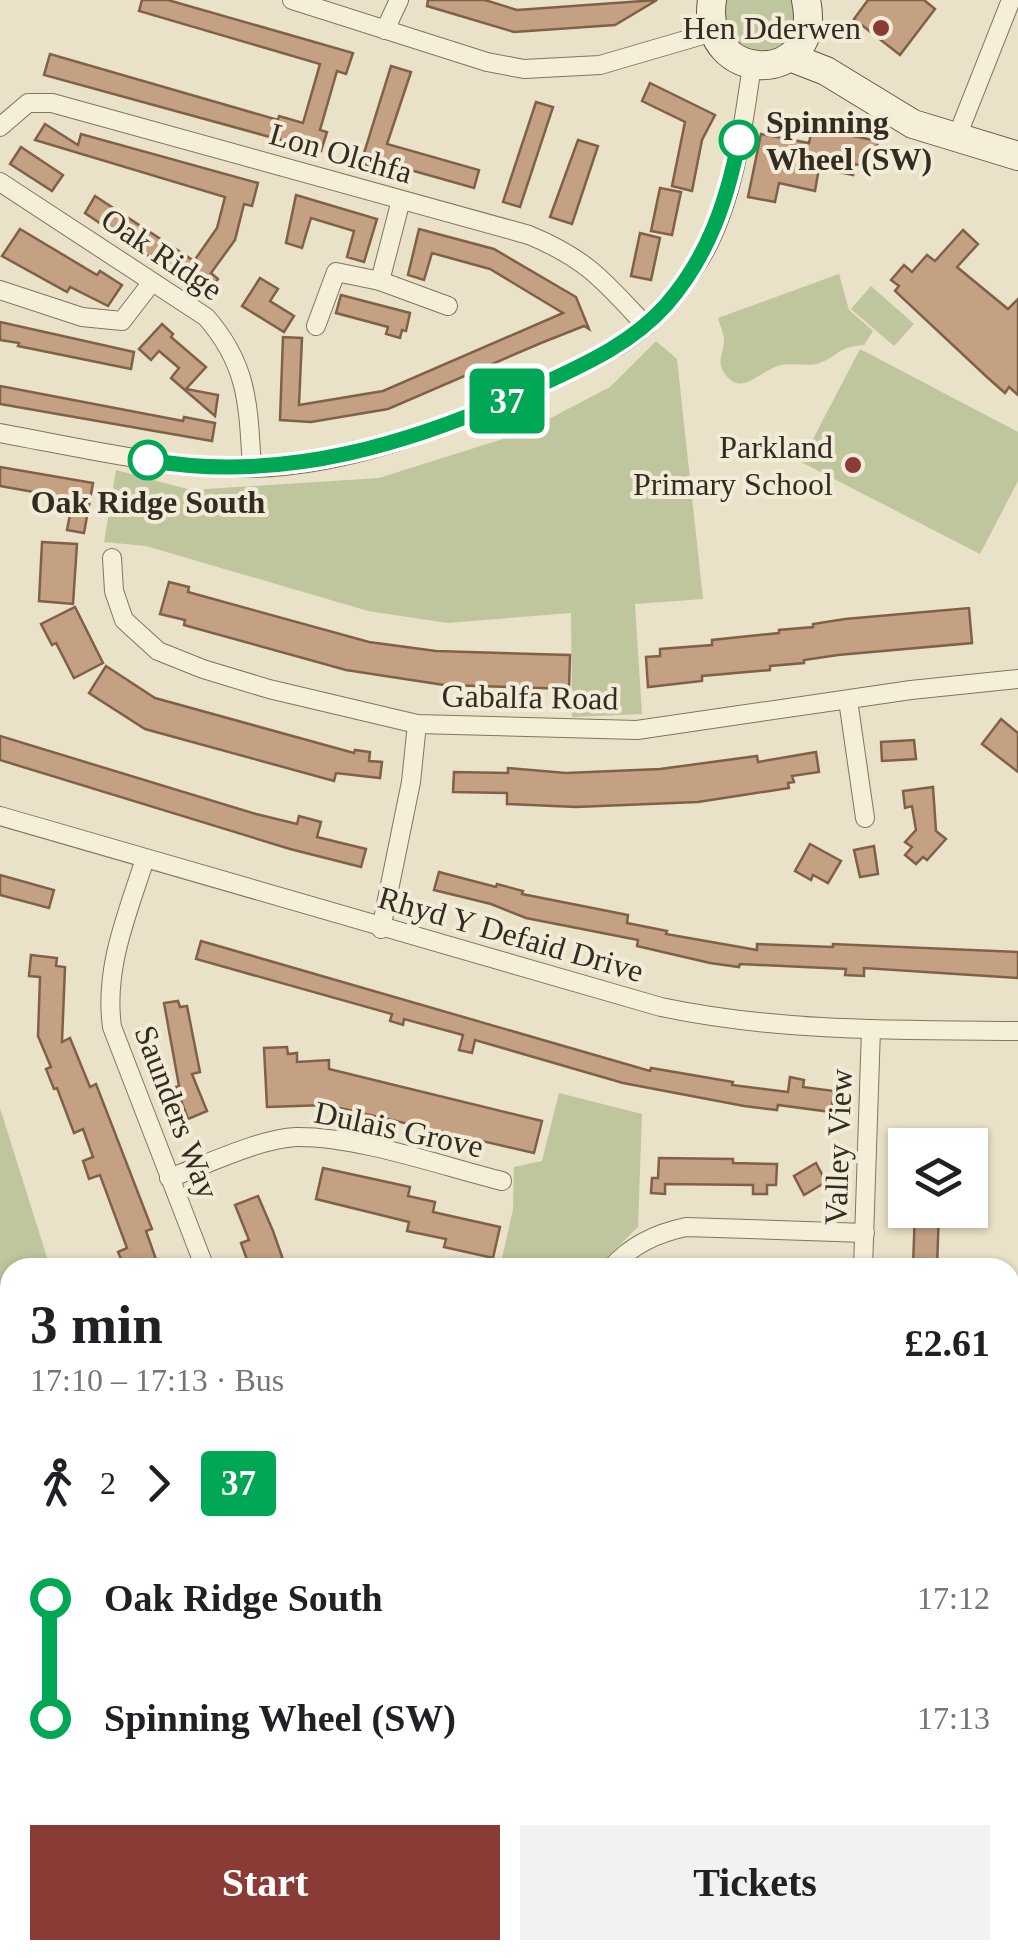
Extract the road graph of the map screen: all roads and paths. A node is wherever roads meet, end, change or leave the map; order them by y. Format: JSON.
{"nodes":[{"id":1,"x":292,"y":0,"type":"edge"},
{"id":2,"x":400,"y":0,"type":"edge"},
{"id":3,"x":712,"y":0,"type":"edge"},
{"id":4,"x":806,"y":0,"type":"edge"},
{"id":5,"x":1011,"y":0,"type":"edge"},
{"id":6,"x":385,"y":30,"type":"junction"},
{"id":7,"x":809,"y":30,"type":"junction"},
{"id":8,"x":712,"y":32,"type":"junction"},
{"id":9,"x":790,"y":58,"type":"junction"},
{"id":10,"x":752,"y":65,"type":"junction"},
{"id":11,"x":0,"y":127,"type":"edge"},
{"id":12,"x":956,"y":139,"type":"junction"},
{"id":13,"x":1018,"y":156,"type":"edge"},
{"id":14,"x":0,"y":182,"type":"edge"},
{"id":15,"x":401,"y":200,"type":"junction"},
{"id":16,"x":380,"y":281,"type":"junction"},
{"id":17,"x":152,"y":282,"type":"junction"},
{"id":18,"x":0,"y":290,"type":"edge"},
{"id":19,"x":448,"y":306,"type":"dead end"},
{"id":20,"x":316,"y":326,"type":"dead end"},
{"id":21,"x":646,"y":326,"type":"junction"},
{"id":22,"x":0,"y":433,"type":"edge"},
{"id":23,"x":252,"y":468,"type":"junction"},
{"id":24,"x":112,"y":558,"type":"dead end"},
{"id":25,"x":1018,"y":679,"type":"edge"},
{"id":26,"x":848,"y":700,"type":"junction"},
{"id":27,"x":417,"y":724,"type":"junction"},
{"id":28,"x":0,"y":816,"type":"edge"},
{"id":29,"x":864,"y":818,"type":"dead end"},
{"id":30,"x":145,"y":860,"type":"junction"},
{"id":31,"x":381,"y":928,"type":"junction"},
{"id":32,"x":872,"y":1029,"type":"junction"},
{"id":33,"x":1018,"y":1031,"type":"edge"},
{"id":34,"x":169,"y":1178,"type":"junction"},
{"id":35,"x":502,"y":1181,"type":"dead end"},
{"id":36,"x":865,"y":1233,"type":"junction"},
{"id":37,"x":201,"y":1258,"type":"edge"},
{"id":38,"x":619,"y":1258,"type":"edge"},
{"id":39,"x":864,"y":1258,"type":"edge"}],
"edges":[{"from":1,"to":6,"type":"street"},
{"from":2,"to":6,"type":"street"},
{"from":3,"to":8,"type":"street"},
{"from":4,"to":7,"type":"street"},
{"from":5,"to":12,"type":"street"},
{"from":6,"to":8,"type":"street"},
{"from":7,"to":9,"type":"street"},
{"from":7,"to":12,"type":"street"},
{"from":8,"to":10,"type":"street"},
{"from":9,"to":10,"type":"street"},
{"from":9,"to":12,"type":"street"},
{"from":10,"to":21,"type":"street"},
{"from":11,"to":15,"type":"street","name":"Lon Olchfa"},
{"from":12,"to":13,"type":"street"},
{"from":14,"to":17,"type":"street","name":"Oak Ridge"},
{"from":15,"to":16,"type":"street"},
{"from":15,"to":21,"type":"street","name":"Lon Olchfa"},
{"from":16,"to":19,"type":"street"},
{"from":16,"to":20,"type":"street"},
{"from":17,"to":18,"type":"street"},
{"from":17,"to":23,"type":"street","name":"Oak Ridge"},
{"from":21,"to":23,"type":"street"},
{"from":22,"to":23,"type":"street"},
{"from":24,"to":27,"type":"street","name":"Gabalfa Road"},
{"from":25,"to":26,"type":"street","name":"Gabalfa Road"},
{"from":26,"to":27,"type":"street","name":"Gabalfa Road"},
{"from":26,"to":29,"type":"street"},
{"from":27,"to":31,"type":"street"},
{"from":28,"to":30,"type":"street","name":"Rhyd Y Defaid Drive"},
{"from":30,"to":31,"type":"street","name":"Rhyd Y Defaid Drive"},
{"from":30,"to":34,"type":"street","name":"Saunders Way"},
{"from":31,"to":32,"type":"street","name":"Rhyd Y Defaid Drive"},
{"from":32,"to":33,"type":"street","name":"Rhyd Y Defaid Drive"},
{"from":32,"to":36,"type":"street","name":"Valley View"},
{"from":34,"to":35,"type":"street","name":"Dulais Grove"},
{"from":34,"to":37,"type":"street","name":"Saunders Way"},
{"from":36,"to":38,"type":"street"},
{"from":36,"to":39,"type":"street","name":"Valley View"}]}
